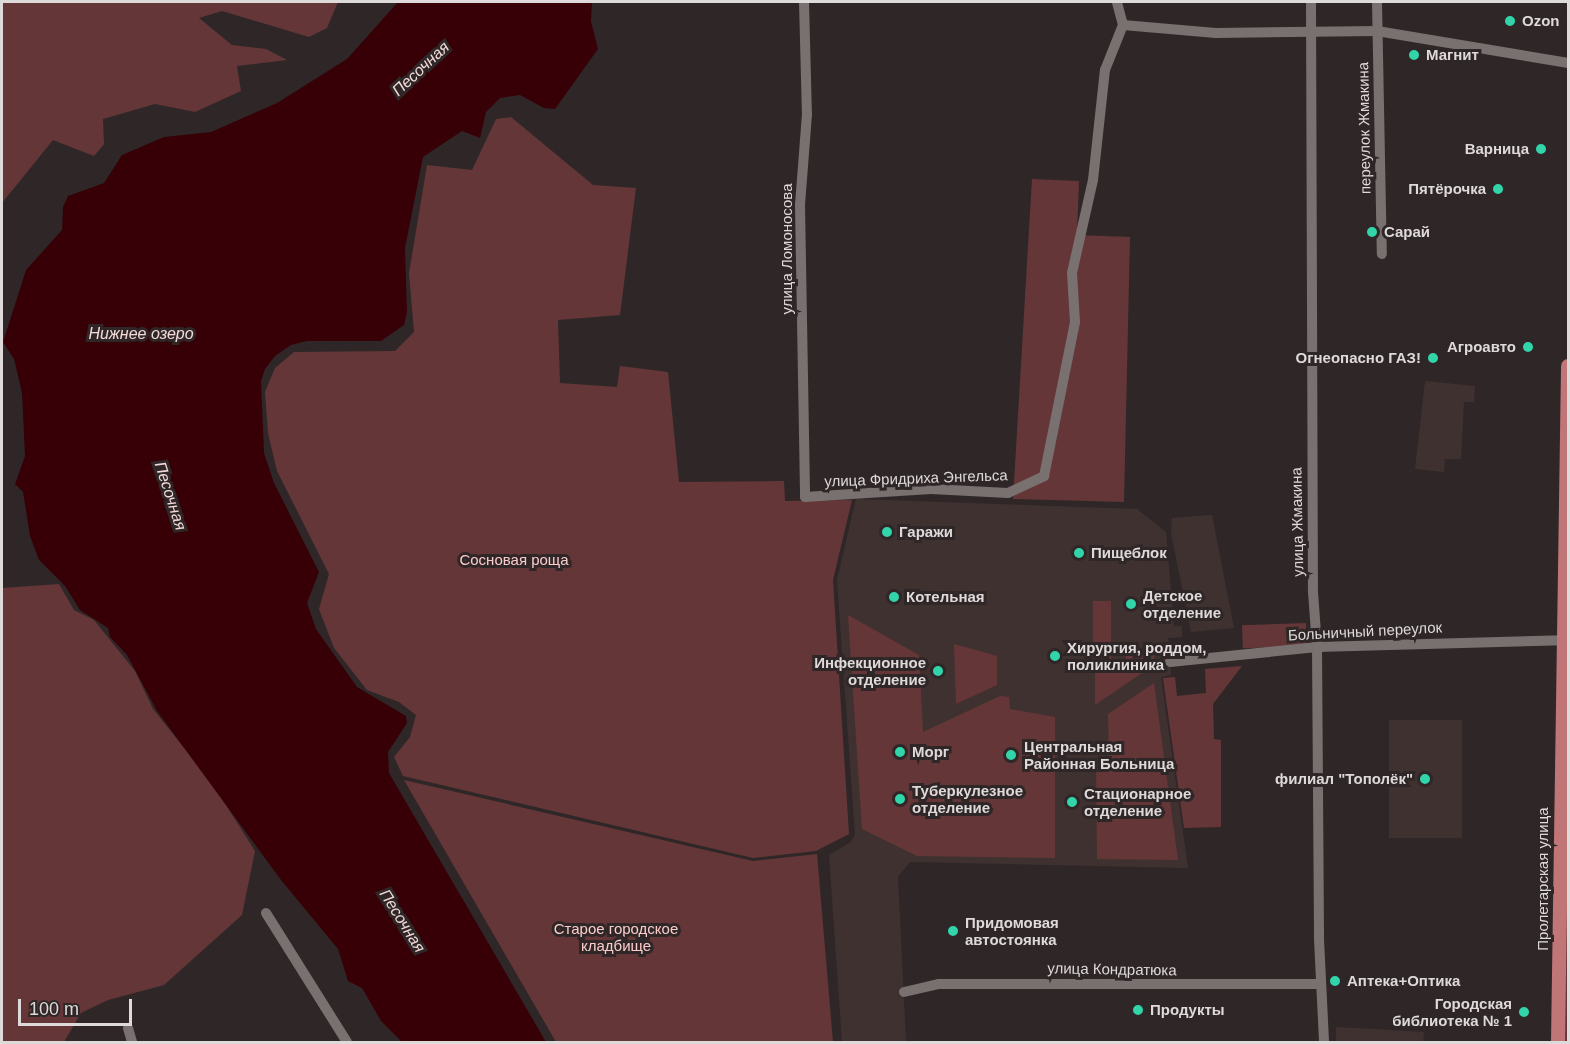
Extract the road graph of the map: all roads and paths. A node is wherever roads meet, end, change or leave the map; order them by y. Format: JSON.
{"nodes":[{"id":1,"x":804,"y":2,"type":"edge"},
{"id":2,"x":1117,"y":2,"type":"edge"},
{"id":3,"x":1311,"y":2,"type":"edge"},
{"id":4,"x":1377,"y":2,"type":"edge"},
{"id":5,"x":1123,"y":26,"type":"junction"},
{"id":6,"x":1311,"y":31,"type":"junction"},
{"id":7,"x":1377,"y":31,"type":"junction"},
{"id":8,"x":1569,"y":63,"type":"edge"},
{"id":9,"x":1382,"y":254,"type":"dead end"},
{"id":10,"x":1569,"y":366,"type":"edge"},
{"id":11,"x":1568,"y":438,"type":"edge"},
{"id":12,"x":806,"y":497,"type":"joint"},
{"id":13,"x":1562,"y":640,"type":"junction"},
{"id":14,"x":1317,"y":647,"type":"junction"},
{"id":15,"x":1170,"y":663,"type":"dead end"},
{"id":16,"x":1562,"y":715,"type":"junction"},
{"id":17,"x":1569,"y":750,"type":"edge"},
{"id":18,"x":1564,"y":804,"type":"edge"},
{"id":19,"x":266,"y":913,"type":"dead end"},
{"id":20,"x":1320,"y":984,"type":"junction"},
{"id":21,"x":904,"y":992,"type":"dead end"},
{"id":22,"x":128,"y":1028,"type":"dead end"},
{"id":23,"x":132,"y":1042,"type":"edge"},
{"id":24,"x":347,"y":1042,"type":"edge"},
{"id":25,"x":1324,"y":1042,"type":"edge"},
{"id":26,"x":1558,"y":1042,"type":"edge"}],
"edges":[{"from":1,"to":12,"type":"street","name":"улица Ломоносова"},
{"from":2,"to":5,"type":"street"},
{"from":3,"to":6,"type":"street","name":"улица Жмакина"},
{"from":4,"to":7,"type":"street","name":"переулок Жмакина"},
{"from":5,"to":6,"type":"street"},
{"from":5,"to":12,"type":"street","name":"улица Фридриха Энгельса"},
{"from":6,"to":7,"type":"street"},
{"from":6,"to":14,"type":"street","name":"улица Жмакина"},
{"from":7,"to":8,"type":"street"},
{"from":7,"to":9,"type":"street","name":"переулок Жмакина"},
{"from":10,"to":11,"type":"main road","name":"Пролетарская улица"},
{"from":11,"to":13,"type":"main road","name":"Пролетарская улица"},
{"from":13,"to":14,"type":"street","name":"Больничный переулок"},
{"from":13,"to":16,"type":"main road","name":"Пролетарская улица"},
{"from":14,"to":15,"type":"street","name":"Больничный переулок"},
{"from":14,"to":20,"type":"street","name":"улица Жмакина"},
{"from":16,"to":17,"type":"main road","name":"Пролетарская улица"},
{"from":16,"to":18,"type":"main road","name":"Пролетарская улица"},
{"from":18,"to":26,"type":"main road","name":"Пролетарская улица"},
{"from":19,"to":24,"type":"street"},
{"from":20,"to":21,"type":"street","name":"улица Кондратюка"},
{"from":20,"to":25,"type":"street","name":"улица Жмакина"},
{"from":22,"to":23,"type":"street"}]}
